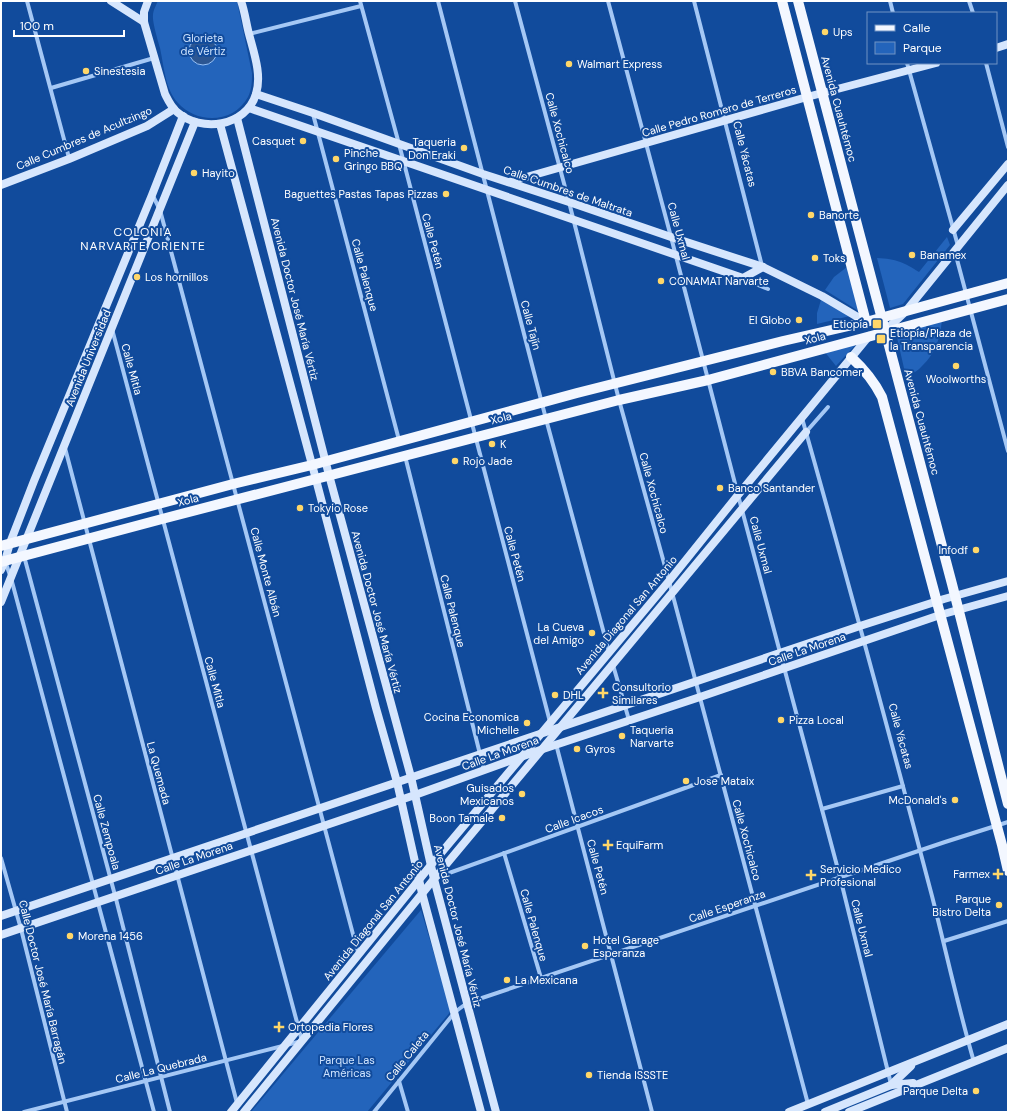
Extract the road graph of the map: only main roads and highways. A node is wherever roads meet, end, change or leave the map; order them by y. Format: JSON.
{"nodes":[{"id":1,"x":782,"y":1,"type":"edge"},
{"id":2,"x":798,"y":1,"type":"edge"},
{"id":3,"x":1008,"y":283,"type":"edge"},
{"id":4,"x":1008,"y":299,"type":"edge"},
{"id":5,"x":882,"y":317,"type":"junction"},
{"id":6,"x":866,"y":322,"type":"junction"},
{"id":7,"x":885,"y":331,"type":"junction"},
{"id":8,"x":851,"y":357,"type":"road end"},
{"id":9,"x":6,"y":545,"type":"edge"},
{"id":10,"x":2,"y":564,"type":"edge"},
{"id":11,"x":1008,"y":804,"type":"edge"},
{"id":12,"x":1008,"y":871,"type":"edge"}],
"edges":[{"from":1,"to":6,"type":"main road"},
{"from":2,"to":5,"type":"main road","name":"Avenida Cuauhtémoc"},
{"from":3,"to":5,"type":"main road","name":"Xola"},
{"from":4,"to":7,"type":"main road","name":"Xola"},
{"from":5,"to":6,"type":"main road","name":"Xola"},
{"from":5,"to":7,"type":"main road","name":"Avenida Cuauhtémoc"},
{"from":6,"to":9,"type":"main road","name":"Xola"},
{"from":7,"to":10,"type":"main road","name":"Xola"},
{"from":7,"to":11,"type":"main road","name":"Avenida Cuauhtémoc"},
{"from":8,"to":12,"type":"main road"}]}
